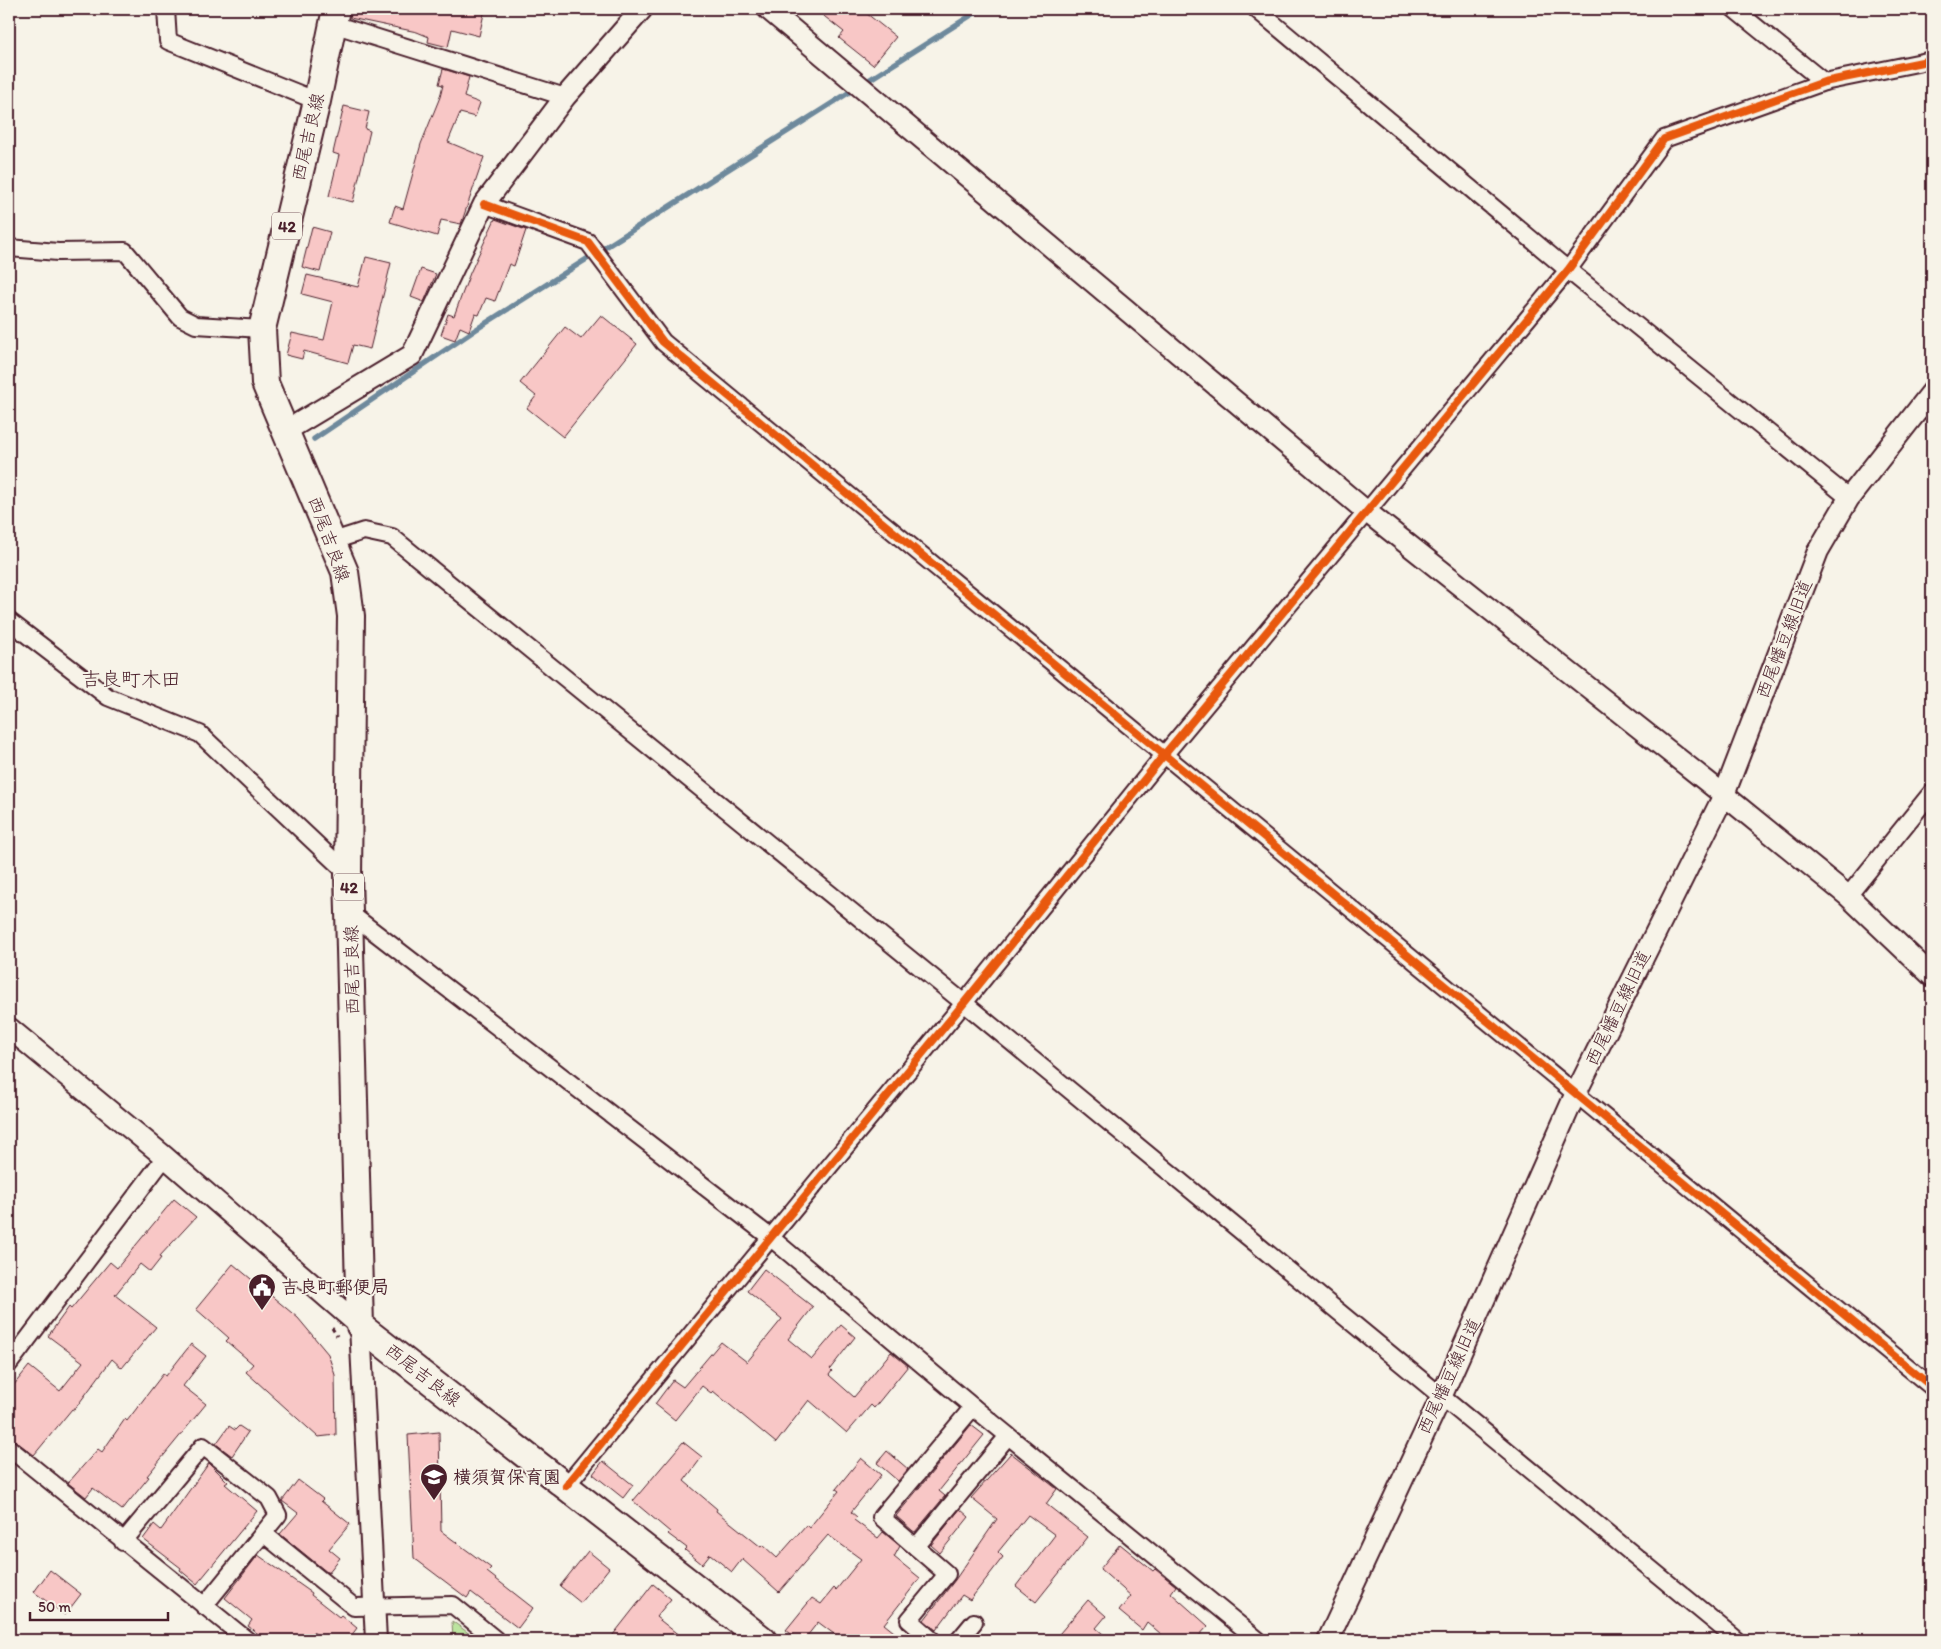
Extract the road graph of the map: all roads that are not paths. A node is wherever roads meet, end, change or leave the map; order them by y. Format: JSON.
{"nodes":[{"id":1,"x":166,"y":9,"type":"edge"},
{"id":2,"x":642,"y":9,"type":"edge"},
{"id":3,"x":768,"y":9,"type":"edge"},
{"id":4,"x":1256,"y":9,"type":"edge"},
{"id":5,"x":1734,"y":9,"type":"edge"},
{"id":6,"x":334,"y":17,"type":"edge"},
{"id":7,"x":1932,"y":60,"type":"edge"},
{"id":8,"x":1824,"y":82,"type":"junction"},
{"id":9,"x":565,"y":97,"type":"junction"},
{"id":10,"x":317,"y":101,"type":"junction"},
{"id":11,"x":484,"y":204,"type":"junction"},
{"id":12,"x":9,"y":248,"type":"edge"},
{"id":13,"x":1568,"y":270,"type":"junction"},
{"id":14,"x":262,"y":329,"type":"junction"},
{"id":15,"x":1932,"y":392,"type":"edge"},
{"id":16,"x":290,"y":444,"type":"junction"},
{"id":17,"x":1849,"y":498,"type":"junction"},
{"id":18,"x":1367,"y":512,"type":"junction"},
{"id":19,"x":333,"y":541,"type":"junction"},
{"id":20,"x":9,"y":621,"type":"edge"},
{"id":21,"x":1164,"y":755,"type":"junction"},
{"id":22,"x":1932,"y":792,"type":"edge"},
{"id":23,"x":1724,"y":795,"type":"junction"},
{"id":24,"x":348,"y":874,"type":"junction"},
{"id":25,"x":1848,"y":896,"type":"junction"},
{"id":26,"x":351,"y":914,"type":"junction"},
{"id":27,"x":1932,"y":976,"type":"edge"},
{"id":28,"x":964,"y":1003,"type":"junction"},
{"id":29,"x":9,"y":1028,"type":"edge"},
{"id":30,"x":1576,"y":1095,"type":"junction"},
{"id":31,"x":165,"y":1157,"type":"junction"},
{"id":32,"x":770,"y":1237,"type":"junction"},
{"id":33,"x":360,"y":1326,"type":"junction"},
{"id":34,"x":9,"y":1364,"type":"edge"},
{"id":35,"x":1932,"y":1387,"type":"edge"},
{"id":36,"x":1442,"y":1394,"type":"junction"},
{"id":37,"x":973,"y":1407,"type":"junction"},
{"id":38,"x":1008,"y":1436,"type":"junction"},
{"id":39,"x":9,"y":1448,"type":"edge"},
{"id":40,"x":566,"y":1486,"type":"junction"},
{"id":41,"x":263,"y":1533,"type":"junction"},
{"id":42,"x":123,"y":1542,"type":"junction"},
{"id":43,"x":916,"y":1547,"type":"junction"},
{"id":44,"x":374,"y":1605,"type":"junction"},
{"id":45,"x":204,"y":1606,"type":"junction"},
{"id":46,"x":974,"y":1622,"type":"dead end"},
{"id":47,"x":247,"y":1640,"type":"edge"},
{"id":48,"x":376,"y":1640,"type":"edge"},
{"id":49,"x":496,"y":1640,"type":"edge"},
{"id":50,"x":763,"y":1640,"type":"edge"},
{"id":51,"x":932,"y":1640,"type":"edge"},
{"id":52,"x":959,"y":1640,"type":"edge"},
{"id":53,"x":1258,"y":1640,"type":"edge"},
{"id":54,"x":1328,"y":1640,"type":"edge"},
{"id":55,"x":1737,"y":1640,"type":"edge"}],
"edges":[{"from":1,"to":10,"type":"street"},
{"from":2,"to":9,"type":"street"},
{"from":3,"to":18,"type":"street"},
{"from":4,"to":13,"type":"street"},
{"from":5,"to":8,"type":"street"},
{"from":6,"to":9,"type":"street"},
{"from":6,"to":10,"type":"main road","name":"西尾吉良線","number":"42"},
{"from":7,"to":8,"type":"street"},
{"from":8,"to":13,"type":"street"},
{"from":9,"to":11,"type":"street"},
{"from":10,"to":14,"type":"main road","name":"西尾吉良線","number":"42"},
{"from":11,"to":16,"type":"street"},
{"from":11,"to":21,"type":"street"},
{"from":12,"to":14,"type":"street"},
{"from":13,"to":17,"type":"street"},
{"from":13,"to":18,"type":"street"},
{"from":14,"to":16,"type":"main road","name":"西尾吉良線","number":"42"},
{"from":15,"to":17,"type":"street","name":"西尾幡豆線旧道"},
{"from":16,"to":19,"type":"main road","name":"西尾吉良線","number":"42"},
{"from":17,"to":23,"type":"street","name":"西尾幡豆線旧道"},
{"from":18,"to":21,"type":"street"},
{"from":18,"to":23,"type":"street"},
{"from":19,"to":24,"type":"main road","name":"西尾吉良線","number":"42"},
{"from":19,"to":28,"type":"street"},
{"from":20,"to":24,"type":"street"},
{"from":21,"to":28,"type":"street"},
{"from":21,"to":30,"type":"street"},
{"from":22,"to":25,"type":"street"},
{"from":23,"to":25,"type":"street"},
{"from":23,"to":30,"type":"street","name":"西尾幡豆線旧道"},
{"from":24,"to":26,"type":"main road","name":"西尾吉良線","number":"42"},
{"from":25,"to":27,"type":"street"},
{"from":26,"to":32,"type":"street"},
{"from":26,"to":33,"type":"main road","name":"西尾吉良線","number":"42"},
{"from":28,"to":32,"type":"street"},
{"from":28,"to":36,"type":"street"},
{"from":29,"to":31,"type":"street"},
{"from":30,"to":35,"type":"street"},
{"from":30,"to":36,"type":"street","name":"西尾幡豆線旧道"},
{"from":31,"to":33,"type":"street"},
{"from":31,"to":34,"type":"street"},
{"from":32,"to":37,"type":"street"},
{"from":32,"to":40,"type":"street"},
{"from":33,"to":40,"type":"main road","name":"西尾吉良線"},
{"from":33,"to":44,"type":"street"},
{"from":36,"to":54,"type":"street","name":"西尾幡豆線旧道"},
{"from":36,"to":55,"type":"street"},
{"from":37,"to":38,"type":"street"},
{"from":37,"to":43,"type":"street"},
{"from":38,"to":43,"type":"street"},
{"from":38,"to":53,"type":"street"},
{"from":39,"to":42,"type":"street"},
{"from":40,"to":50,"type":"main road","name":"西尾吉良線"},
{"from":41,"to":42,"type":"street"},
{"from":41,"to":44,"type":"street"},
{"from":41,"to":45,"type":"street"},
{"from":42,"to":45,"type":"street"},
{"from":43,"to":51,"type":"street"},
{"from":44,"to":48,"type":"street"},
{"from":44,"to":49,"type":"street"},
{"from":45,"to":47,"type":"street"},
{"from":46,"to":52,"type":"street"}]}
